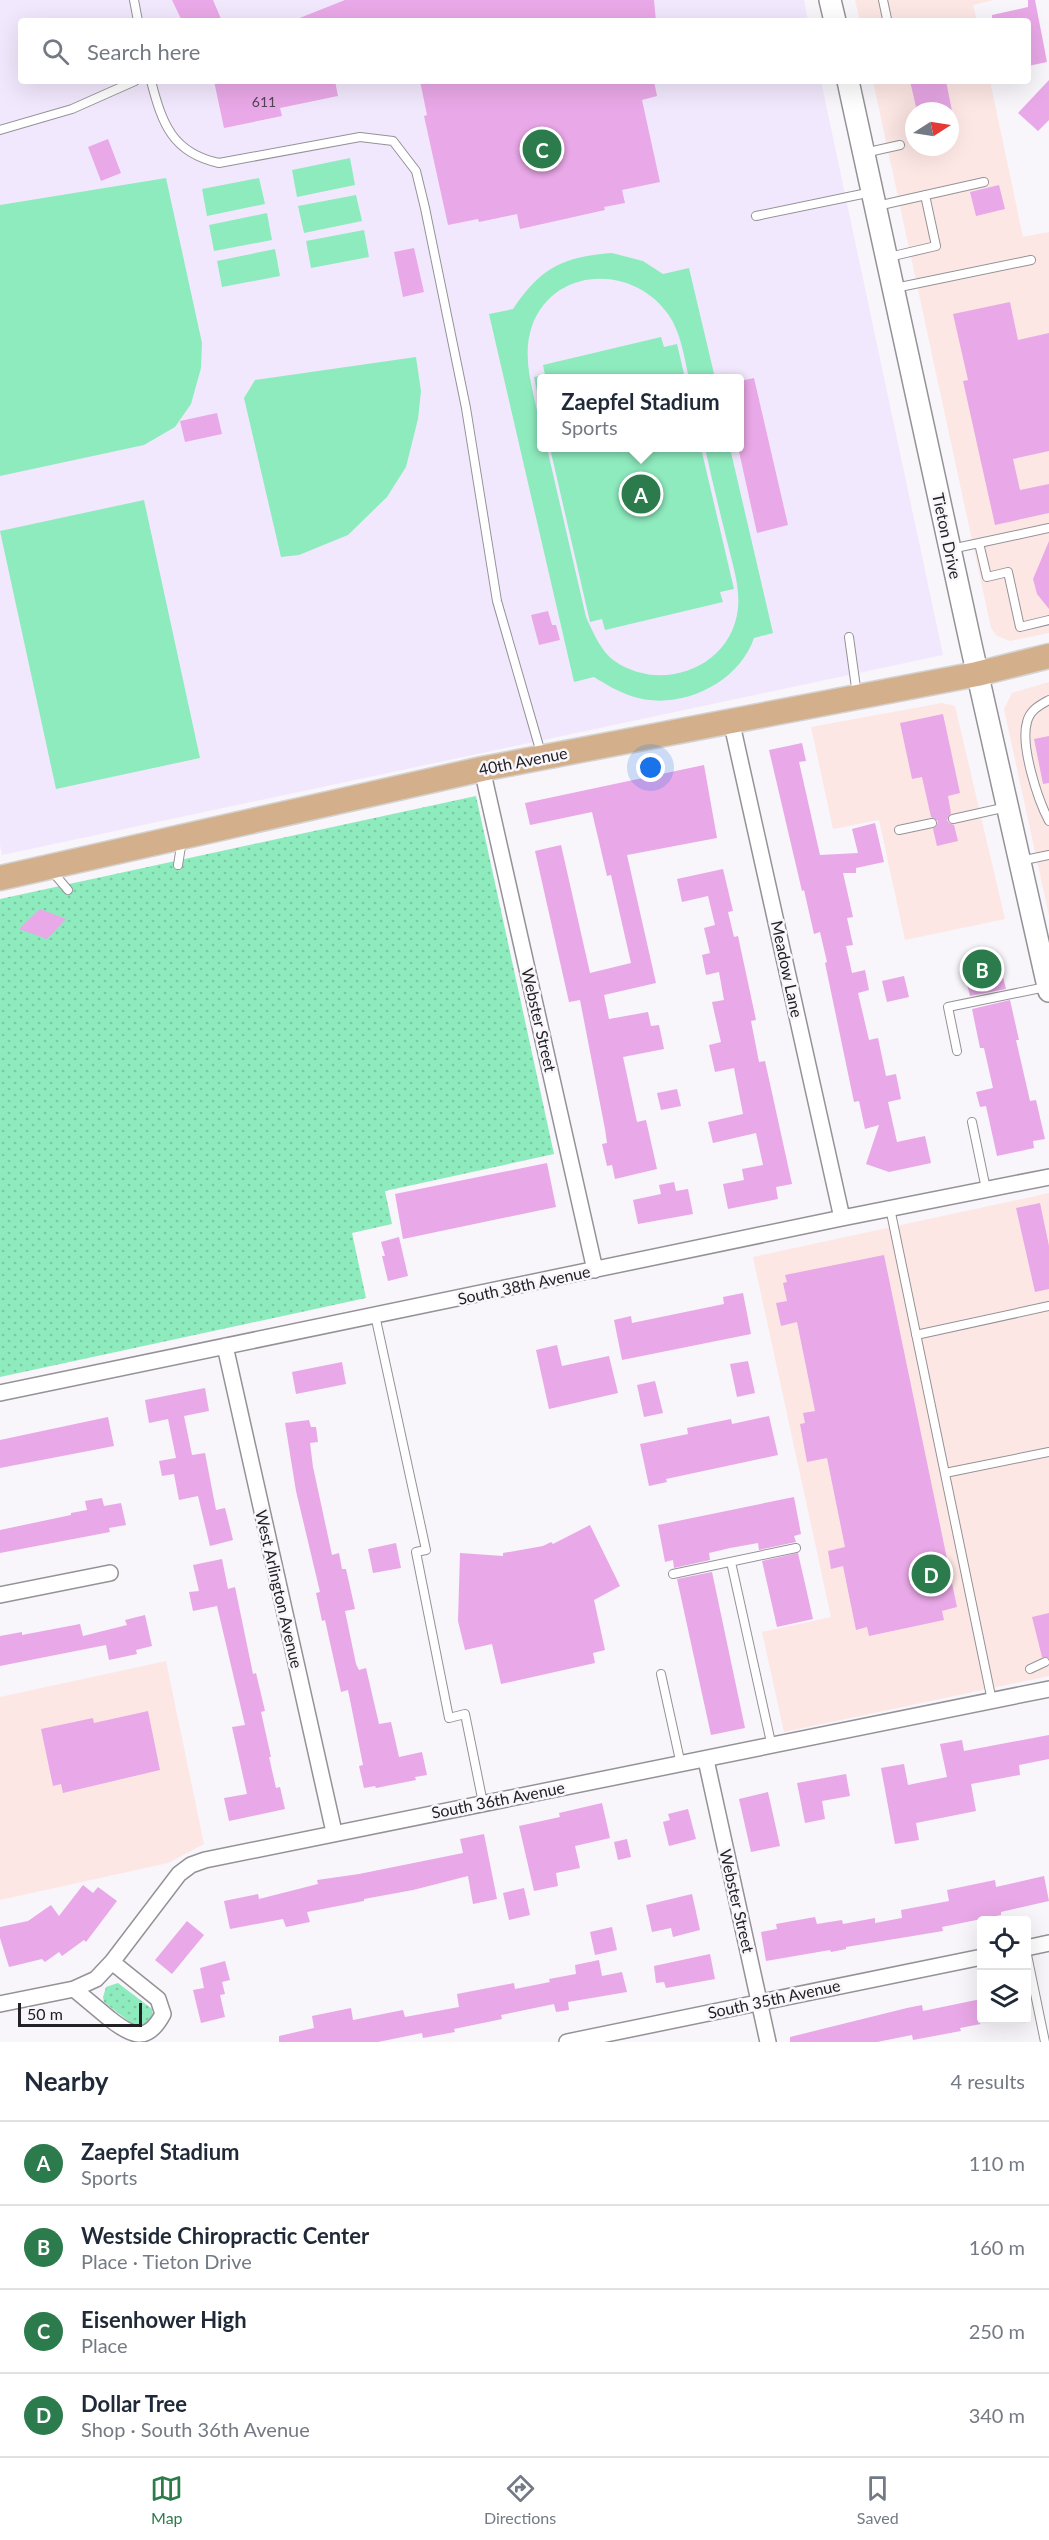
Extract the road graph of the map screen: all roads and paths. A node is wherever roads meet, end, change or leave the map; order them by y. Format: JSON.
{"nodes":[{"id":1,"x":134,"y":0,"type":"edge"},
{"id":2,"x":830,"y":0,"type":"edge"},
{"id":3,"x":883,"y":0,"type":"edge"},
{"id":4,"x":137,"y":18,"type":"edge"},
{"id":5,"x":834,"y":18,"type":"edge"},
{"id":6,"x":887,"y":18,"type":"edge"},
{"id":7,"x":128,"y":84,"type":"edge"},
{"id":8,"x":152,"y":84,"type":"edge"},
{"id":9,"x":849,"y":84,"type":"edge"},
{"id":10,"x":0,"y":130,"type":"edge"},
{"id":11,"x":900,"y":145,"type":"dead end"},
{"id":12,"x":864,"y":153,"type":"junction"},
{"id":13,"x":984,"y":182,"type":"dead end"},
{"id":14,"x":925,"y":195,"type":"junction"},
{"id":15,"x":874,"y":199,"type":"junction"},
{"id":16,"x":756,"y":216,"type":"dead end"},
{"id":17,"x":886,"y":257,"type":"junction"},
{"id":18,"x":1031,"y":260,"type":"dead end"},
{"id":19,"x":893,"y":289,"type":"junction"},
{"id":20,"x":1049,"y":528,"type":"edge"},
{"id":21,"x":979,"y":543,"type":"junction"},
{"id":22,"x":950,"y":549,"type":"junction"},
{"id":23,"x":1049,"y":620,"type":"edge"},
{"id":24,"x":849,"y":637,"type":"dead end"},
{"id":25,"x":1049,"y":656,"type":"edge"},
{"id":26,"x":977,"y":674,"type":"junction"},
{"id":27,"x":857,"y":696,"type":"junction"},
{"id":28,"x":1049,"y":700,"type":"edge"},
{"id":29,"x":731,"y":720,"type":"junction"},
{"id":30,"x":542,"y":758,"type":"junction"},
{"id":31,"x":482,"y":769,"type":"junction"},
{"id":32,"x":1006,"y":807,"type":"junction"},
{"id":33,"x":952,"y":819,"type":"dead end"},
{"id":34,"x":1049,"y":821,"type":"edge"},
{"id":35,"x":932,"y":823,"type":"dead end"},
{"id":36,"x":899,"y":830,"type":"dead end"},
{"id":37,"x":182,"y":837,"type":"junction"},
{"id":38,"x":1049,"y":855,"type":"edge"},
{"id":39,"x":1019,"y":862,"type":"junction"},
{"id":40,"x":178,"y":865,"type":"dead end"},
{"id":41,"x":48,"y":867,"type":"junction"},
{"id":42,"x":0,"y":878,"type":"edge"},
{"id":43,"x":68,"y":890,"type":"dead end"},
{"id":44,"x":1048,"y":989,"type":"edge"},
{"id":45,"x":957,"y":1051,"type":"dead end"},
{"id":46,"x":972,"y":1122,"type":"dead end"},
{"id":47,"x":1049,"y":1177,"type":"edge"},
{"id":48,"x":986,"y":1189,"type":"junction"},
{"id":49,"x":890,"y":1208,"type":"junction"},
{"id":50,"x":842,"y":1218,"type":"junction"},
{"id":51,"x":595,"y":1270,"type":"junction"},
{"id":52,"x":1049,"y":1306,"type":"edge"},
{"id":53,"x":375,"y":1316,"type":"junction"},
{"id":54,"x":916,"y":1335,"type":"junction"},
{"id":55,"x":225,"y":1346,"type":"junction"},
{"id":56,"x":0,"y":1393,"type":"edge"},
{"id":57,"x":1049,"y":1452,"type":"edge"},
{"id":58,"x":945,"y":1473,"type":"junction"},
{"id":59,"x":796,"y":1548,"type":"dead end"},
{"id":60,"x":731,"y":1562,"type":"junction"},
{"id":61,"x":110,"y":1573,"type":"dead end"},
{"id":62,"x":673,"y":1574,"type":"dead end"},
{"id":63,"x":0,"y":1595,"type":"edge"},
{"id":64,"x":1045,"y":1662,"type":"dead end"},
{"id":65,"x":1030,"y":1670,"type":"dead end"},
{"id":66,"x":661,"y":1674,"type":"dead end"},
{"id":67,"x":1049,"y":1689,"type":"edge"},
{"id":68,"x":992,"y":1701,"type":"junction"},
{"id":69,"x":772,"y":1747,"type":"junction"},
{"id":70,"x":706,"y":1760,"type":"junction"},
{"id":71,"x":681,"y":1765,"type":"junction"},
{"id":72,"x":483,"y":1803,"type":"junction"},
{"id":73,"x":334,"y":1832,"type":"junction"},
{"id":74,"x":1049,"y":1943,"type":"edge"},
{"id":75,"x":1031,"y":1948,"type":"edge"},
{"id":76,"x":977,"y":1958,"type":"edge"},
{"id":77,"x":112,"y":1962,"type":"junction"},
{"id":78,"x":1030,"y":1970,"type":"edge"},
{"id":79,"x":74,"y":1989,"type":"junction"},
{"id":80,"x":760,"y":2001,"type":"junction"},
{"id":81,"x":0,"y":2004,"type":"edge"},
{"id":82,"x":567,"y":2042,"type":"edge"},
{"id":83,"x":768,"y":2042,"type":"edge"},
{"id":84,"x":1045,"y":2042,"type":"edge"}],
"edges":[{"from":1,"to":4,"type":"lane"},
{"from":2,"to":5,"type":"main road"},
{"from":3,"to":6,"type":"lane"},
{"from":7,"to":10,"type":"lane"},
{"from":8,"to":30,"type":"lane"},
{"from":9,"to":12,"type":"main road","name":"Tieton Drive"},
{"from":11,"to":12,"type":"lane"},
{"from":12,"to":15,"type":"main road","name":"Tieton Drive"},
{"from":13,"to":14,"type":"lane"},
{"from":14,"to":15,"type":"lane"},
{"from":14,"to":17,"type":"lane"},
{"from":15,"to":16,"type":"lane"},
{"from":15,"to":17,"type":"main road","name":"Tieton Drive"},
{"from":17,"to":19,"type":"main road","name":"Tieton Drive"},
{"from":18,"to":19,"type":"lane"},
{"from":19,"to":22,"type":"main road","name":"Tieton Drive"},
{"from":20,"to":21,"type":"lane"},
{"from":21,"to":22,"type":"lane"},
{"from":21,"to":23,"type":"lane"},
{"from":22,"to":26,"type":"main road","name":"Tieton Drive"},
{"from":24,"to":27,"type":"lane"},
{"from":25,"to":26,"type":"main road","name":"40th Avenue"},
{"from":26,"to":27,"type":"main road","name":"40th Avenue"},
{"from":26,"to":32,"type":"main road","name":"Tieton Drive"},
{"from":27,"to":29,"type":"main road","name":"40th Avenue"},
{"from":28,"to":34,"type":"lane"},
{"from":29,"to":30,"type":"main road","name":"40th Avenue"},
{"from":29,"to":50,"type":"street","name":"Meadow Lane"},
{"from":30,"to":31,"type":"main road","name":"40th Avenue"},
{"from":31,"to":37,"type":"main road","name":"40th Avenue"},
{"from":31,"to":51,"type":"street","name":"Webster Street"},
{"from":32,"to":33,"type":"lane"},
{"from":32,"to":39,"type":"main road","name":"Tieton Drive"},
{"from":35,"to":36,"type":"lane"},
{"from":37,"to":40,"type":"lane"},
{"from":37,"to":41,"type":"main road","name":"40th Avenue"},
{"from":38,"to":39,"type":"lane"},
{"from":39,"to":44,"type":"main road","name":"Tieton Drive"},
{"from":41,"to":42,"type":"main road","name":"40th Avenue"},
{"from":41,"to":43,"type":"lane"},
{"from":44,"to":45,"type":"lane"},
{"from":46,"to":48,"type":"lane"},
{"from":47,"to":48,"type":"street","name":"South 38th Avenue"},
{"from":48,"to":49,"type":"street","name":"South 38th Avenue"},
{"from":49,"to":50,"type":"street","name":"South 38th Avenue"},
{"from":49,"to":54,"type":"lane"},
{"from":50,"to":51,"type":"street","name":"South 38th Avenue"},
{"from":51,"to":53,"type":"street","name":"South 38th Avenue"},
{"from":52,"to":54,"type":"lane"},
{"from":53,"to":55,"type":"street","name":"South 38th Avenue"},
{"from":53,"to":72,"type":"lane"},
{"from":54,"to":58,"type":"lane"},
{"from":55,"to":56,"type":"street","name":"South 38th Avenue"},
{"from":55,"to":73,"type":"street","name":"West Arlington Avenue"},
{"from":57,"to":58,"type":"lane"},
{"from":58,"to":68,"type":"lane"},
{"from":59,"to":60,"type":"lane"},
{"from":60,"to":62,"type":"lane"},
{"from":60,"to":69,"type":"lane"},
{"from":61,"to":63,"type":"street"},
{"from":64,"to":65,"type":"lane"},
{"from":66,"to":71,"type":"lane"},
{"from":67,"to":68,"type":"street","name":"South 36th Avenue"},
{"from":68,"to":69,"type":"street","name":"South 36th Avenue"},
{"from":69,"to":70,"type":"street","name":"South 36th Avenue"},
{"from":70,"to":71,"type":"street","name":"South 36th Avenue"},
{"from":70,"to":80,"type":"street","name":"Webster Street"},
{"from":71,"to":72,"type":"street","name":"South 36th Avenue"},
{"from":72,"to":73,"type":"street","name":"South 36th Avenue"},
{"from":73,"to":77,"type":"street","name":"South 36th Avenue"},
{"from":74,"to":75,"type":"street"},
{"from":76,"to":80,"type":"street","name":"South 35th Avenue"},
{"from":77,"to":79,"type":"street","name":"South 36th Avenue"},
{"from":77,"to":79,"type":"street"},
{"from":78,"to":84,"type":"lane"},
{"from":79,"to":81,"type":"street","name":"South 36th Avenue"},
{"from":80,"to":82,"type":"street","name":"South 35th Avenue"},
{"from":80,"to":83,"type":"street","name":"Webster Street"}]}
